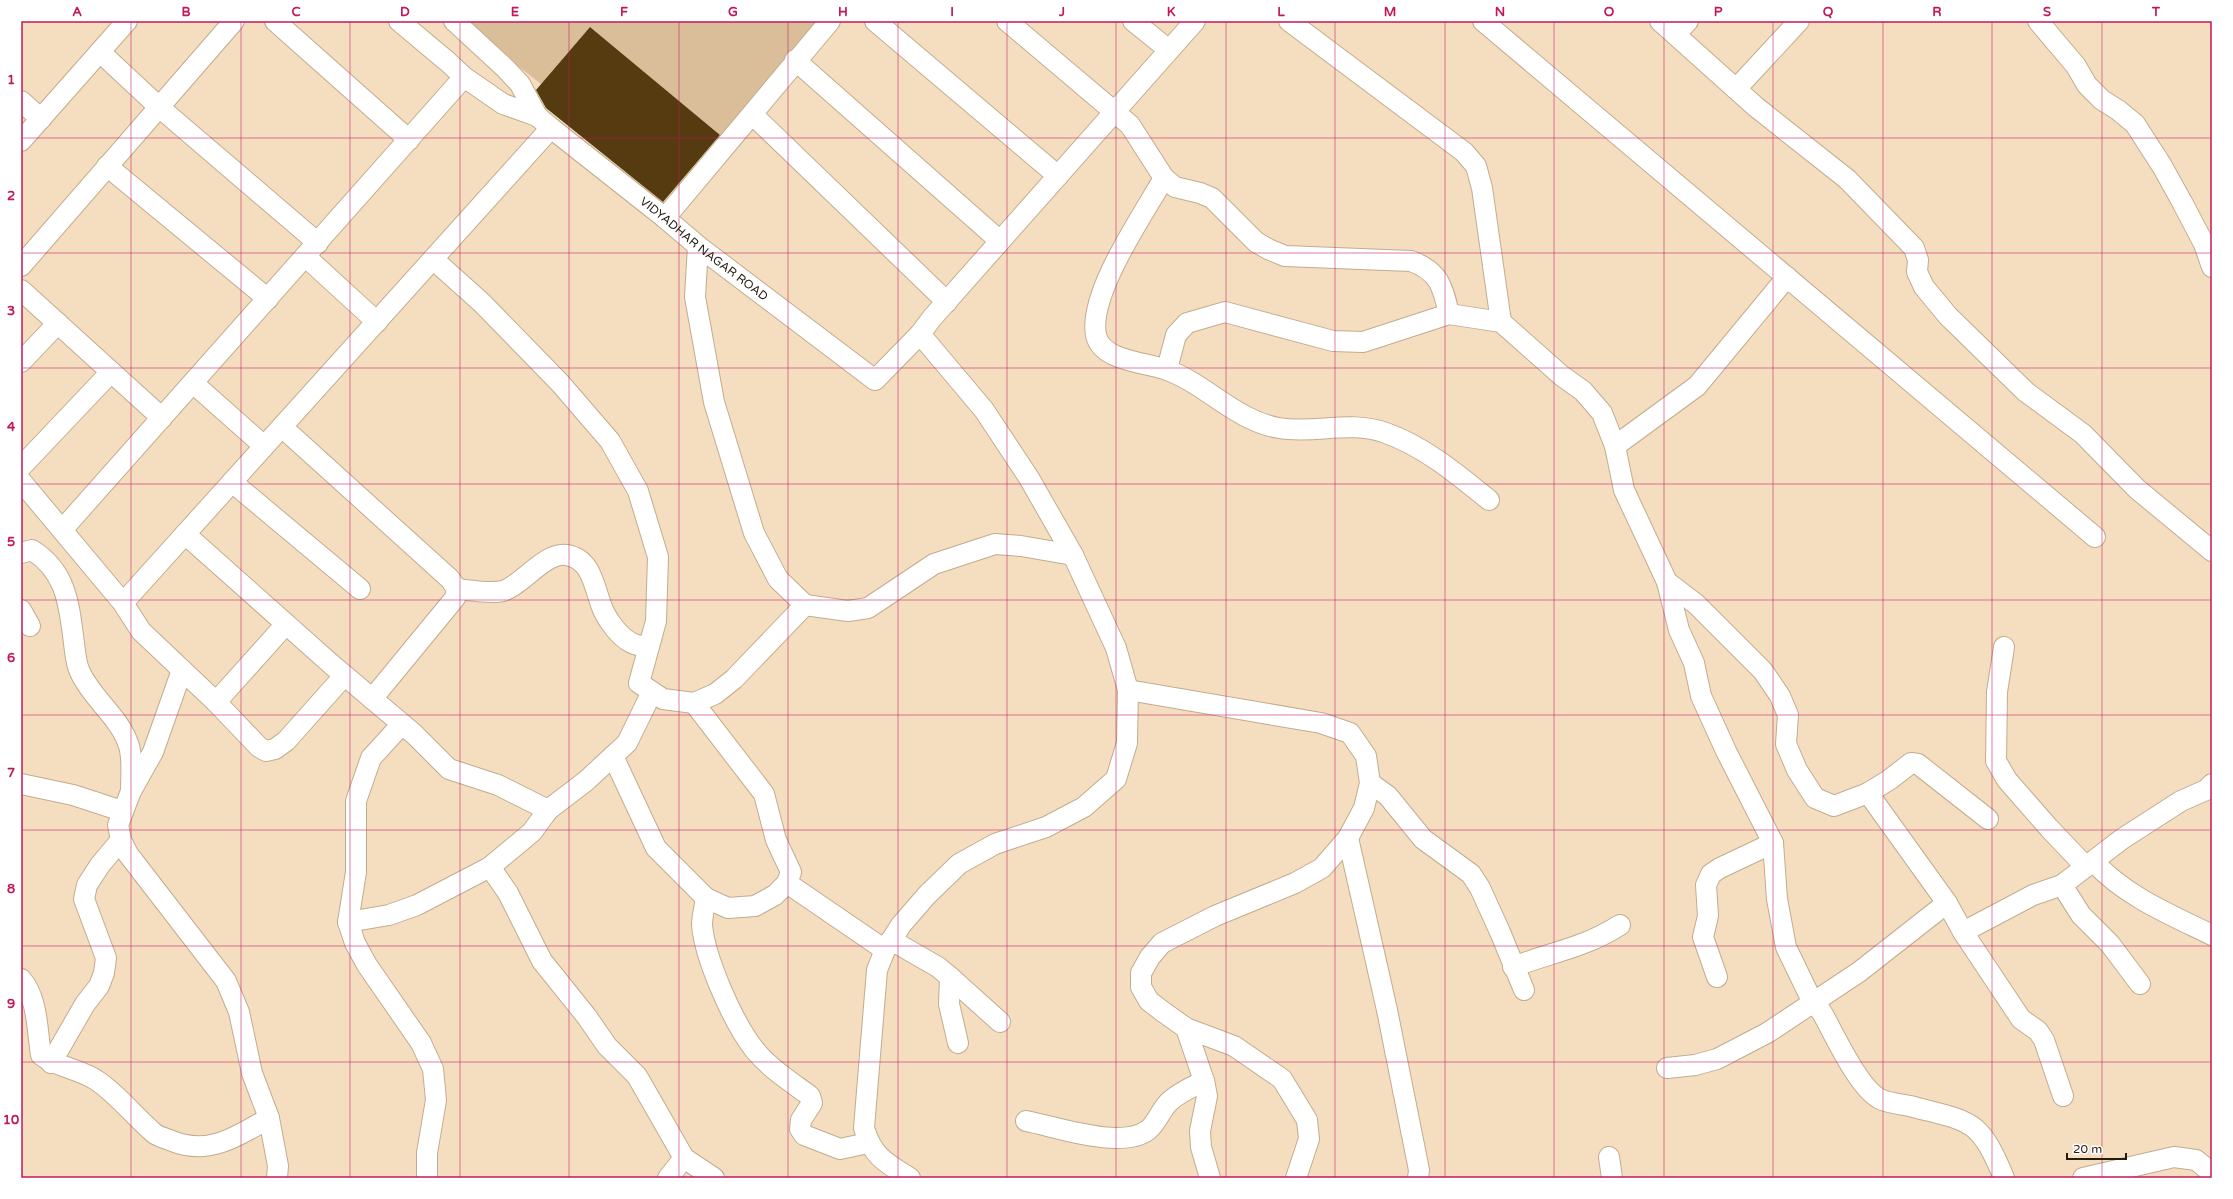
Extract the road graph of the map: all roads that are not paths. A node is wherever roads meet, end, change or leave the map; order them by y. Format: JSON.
{"nodes":[{"id":1,"x":127,"y":21,"type":"edge"},
{"id":2,"x":234,"y":21,"type":"edge"},
{"id":3,"x":275,"y":21,"type":"edge"},
{"id":4,"x":399,"y":21,"type":"edge"},
{"id":5,"x":454,"y":21,"type":"edge"},
{"id":6,"x":830,"y":21,"type":"edge"},
{"id":7,"x":875,"y":21,"type":"edge"},
{"id":8,"x":1007,"y":21,"type":"edge"},
{"id":9,"x":1133,"y":21,"type":"edge"},
{"id":10,"x":1194,"y":21,"type":"edge"},
{"id":11,"x":1289,"y":21,"type":"edge"},
{"id":12,"x":1483,"y":21,"type":"edge"},
{"id":13,"x":1660,"y":21,"type":"edge"},
{"id":14,"x":1799,"y":21,"type":"edge"},
{"id":15,"x":2041,"y":22,"type":"edge"},
{"id":16,"x":1682,"y":28,"type":"edge"},
{"id":17,"x":1169,"y":50,"type":"junction"},
{"id":18,"x":100,"y":52,"type":"junction"},
{"id":19,"x":795,"y":60,"type":"junction"},
{"id":20,"x":464,"y":77,"type":"junction"},
{"id":21,"x":1736,"y":89,"type":"junction"},
{"id":22,"x":21,"y":101,"type":"edge"},
{"id":23,"x":159,"y":107,"type":"junction"},
{"id":24,"x":1114,"y":112,"type":"junction"},
{"id":25,"x":753,"y":115,"type":"junction"},
{"id":26,"x":41,"y":119,"type":"junction"},
{"id":27,"x":544,"y":122,"type":"junction"},
{"id":28,"x":409,"y":140,"type":"junction"},
{"id":29,"x":21,"y":141,"type":"edge"},
{"id":30,"x":107,"y":166,"type":"junction"},
{"id":31,"x":1058,"y":176,"type":"junction"},
{"id":32,"x":1164,"y":178,"type":"junction"},
{"id":33,"x":666,"y":218,"type":"junction"},
{"id":34,"x":1000,"y":242,"type":"junction"},
{"id":35,"x":698,"y":246,"type":"junction"},
{"id":36,"x":312,"y":250,"type":"junction"},
{"id":37,"x":433,"y":259,"type":"junction"},
{"id":38,"x":21,"y":266,"type":"edge"},
{"id":39,"x":2212,"y":267,"type":"edge"},
{"id":40,"x":1787,"y":277,"type":"junction"},
{"id":41,"x":21,"y":290,"type":"edge"},
{"id":42,"x":268,"y":299,"type":"junction"},
{"id":43,"x":947,"y":302,"type":"junction"},
{"id":44,"x":1449,"y":314,"type":"junction"},
{"id":45,"x":376,"y":322,"type":"junction"},
{"id":46,"x":1501,"y":322,"type":"junction"},
{"id":47,"x":58,"y":323,"type":"junction"},
{"id":48,"x":920,"y":334,"type":"junction"},
{"id":49,"x":21,"y":362,"type":"edge"},
{"id":50,"x":1167,"y":370,"type":"junction"},
{"id":51,"x":111,"y":372,"type":"junction"},
{"id":52,"x":193,"y":383,"type":"junction"},
{"id":53,"x":162,"y":418,"type":"junction"},
{"id":54,"x":282,"y":426,"type":"junction"},
{"id":55,"x":264,"y":446,"type":"junction"},
{"id":56,"x":1616,"y":446,"type":"junction"},
{"id":57,"x":21,"y":467,"type":"edge"},
{"id":58,"x":21,"y":481,"type":"edge"},
{"id":59,"x":232,"y":482,"type":"junction"},
{"id":60,"x":1489,"y":500,"type":"dead end"},
{"id":61,"x":62,"y":530,"type":"junction"},
{"id":62,"x":185,"y":534,"type":"junction"},
{"id":63,"x":2096,"y":537,"type":"dead end"},
{"id":64,"x":2212,"y":551,"type":"edge"},
{"id":65,"x":21,"y":553,"type":"edge"},
{"id":66,"x":1073,"y":555,"type":"junction"},
{"id":67,"x":1667,"y":582,"type":"junction"},
{"id":68,"x":360,"y":589,"type":"dead end"},
{"id":69,"x":457,"y":589,"type":"junction"},
{"id":70,"x":123,"y":603,"type":"junction"},
{"id":71,"x":805,"y":606,"type":"junction"},
{"id":72,"x":286,"y":624,"type":"junction"},
{"id":73,"x":647,"y":647,"type":"junction"},
{"id":74,"x":2004,"y":647,"type":"dead end"},
{"id":75,"x":182,"y":670,"type":"junction"},
{"id":76,"x":344,"y":676,"type":"junction"},
{"id":77,"x":1128,"y":690,"type":"junction"},
{"id":78,"x":652,"y":692,"type":"junction"},
{"id":79,"x":372,"y":699,"type":"junction"},
{"id":80,"x":216,"y":702,"type":"junction"},
{"id":81,"x":694,"y":703,"type":"junction"},
{"id":82,"x":402,"y":724,"type":"junction"},
{"id":83,"x":612,"y":756,"type":"junction"},
{"id":84,"x":1370,"y":783,"type":"junction"},
{"id":85,"x":21,"y":784,"type":"edge"},
{"id":86,"x":2212,"y":784,"type":"edge"},
{"id":87,"x":131,"y":791,"type":"junction"},
{"id":88,"x":1868,"y":793,"type":"junction"},
{"id":89,"x":548,"y":810,"type":"junction"},
{"id":90,"x":122,"y":811,"type":"junction"},
{"id":91,"x":1988,"y":819,"type":"dead end"},
{"id":92,"x":1348,"y":838,"type":"junction"},
{"id":93,"x":121,"y":840,"type":"junction"},
{"id":94,"x":1773,"y":842,"type":"junction"},
{"id":95,"x":2090,"y":864,"type":"junction"},
{"id":96,"x":490,"y":867,"type":"junction"},
{"id":97,"x":787,"y":883,"type":"junction"},
{"id":98,"x":2062,"y":885,"type":"junction"},
{"id":99,"x":706,"y":898,"type":"junction"},
{"id":100,"x":1947,"y":902,"type":"junction"},
{"id":101,"x":348,"y":922,"type":"junction"},
{"id":102,"x":1620,"y":924,"type":"dead end"},
{"id":103,"x":1963,"y":932,"type":"junction"},
{"id":104,"x":2212,"y":935,"type":"edge"},
{"id":105,"x":888,"y":945,"type":"junction"},
{"id":106,"x":1513,"y":967,"type":"junction"},
{"id":107,"x":950,"y":977,"type":"junction"},
{"id":108,"x":21,"y":978,"type":"edge"},
{"id":109,"x":1717,"y":978,"type":"dead end"},
{"id":110,"x":2140,"y":984,"type":"dead end"},
{"id":111,"x":1524,"y":990,"type":"dead end"},
{"id":112,"x":1813,"y":1003,"type":"junction"},
{"id":113,"x":1000,"y":1022,"type":"dead end"},
{"id":114,"x":1186,"y":1028,"type":"junction"},
{"id":115,"x":958,"y":1043,"type":"dead end"},
{"id":116,"x":51,"y":1063,"type":"junction"},
{"id":117,"x":1667,"y":1068,"type":"dead end"},
{"id":118,"x":1204,"y":1081,"type":"junction"},
{"id":119,"x":2063,"y":1096,"type":"dead end"},
{"id":120,"x":269,"y":1118,"type":"junction"},
{"id":121,"x":1026,"y":1121,"type":"dead end"},
{"id":122,"x":868,"y":1143,"type":"junction"},
{"id":123,"x":1609,"y":1157,"type":"dead end"},
{"id":124,"x":684,"y":1158,"type":"junction"},
{"id":125,"x":2212,"y":1174,"type":"edge"},
{"id":126,"x":277,"y":1178,"type":"edge"},
{"id":127,"x":426,"y":1178,"type":"edge"},
{"id":128,"x":668,"y":1178,"type":"edge"},
{"id":129,"x":714,"y":1178,"type":"edge"},
{"id":130,"x":910,"y":1178,"type":"edge"},
{"id":131,"x":1210,"y":1178,"type":"edge"},
{"id":132,"x":1296,"y":1178,"type":"edge"},
{"id":133,"x":1418,"y":1178,"type":"edge"},
{"id":134,"x":1612,"y":1178,"type":"edge"},
{"id":135,"x":2004,"y":1178,"type":"edge"},
{"id":136,"x":2083,"y":1178,"type":"edge"}],
"edges":[{"from":1,"to":18,"type":"street"},
{"from":2,"to":23,"type":"street"},
{"from":3,"to":28,"type":"street"},
{"from":4,"to":20,"type":"street","name":"VIDYADHAR NAGAR ROAD"},
{"from":5,"to":27,"type":"street","name":"VIDYADHAR NAGAR ROAD"},
{"from":6,"to":19,"type":"street"},
{"from":7,"to":31,"type":"street"},
{"from":8,"to":24,"type":"street"},
{"from":9,"to":17,"type":"street"},
{"from":10,"to":17,"type":"street"},
{"from":11,"to":46,"type":"street"},
{"from":12,"to":40,"type":"street"},
{"from":13,"to":16,"type":"street"},
{"from":14,"to":21,"type":"street"},
{"from":15,"to":39,"type":"street"},
{"from":16,"to":21,"type":"street"},
{"from":17,"to":24,"type":"street"},
{"from":18,"to":23,"type":"street"},
{"from":18,"to":26,"type":"street"},
{"from":19,"to":25,"type":"street"},
{"from":19,"to":34,"type":"street"},
{"from":20,"to":27,"type":"street","name":"VIDYADHAR NAGAR ROAD"},
{"from":20,"to":28,"type":"street"},
{"from":21,"to":64,"type":"street"},
{"from":22,"to":26,"type":"street"},
{"from":23,"to":30,"type":"street"},
{"from":23,"to":36,"type":"street"},
{"from":24,"to":31,"type":"street"},
{"from":24,"to":32,"type":"street"},
{"from":25,"to":33,"type":"street"},
{"from":25,"to":43,"type":"street"},
{"from":26,"to":29,"type":"street"},
{"from":27,"to":33,"type":"street","name":"VIDYADHAR NAGAR ROAD"},
{"from":27,"to":37,"type":"street"},
{"from":28,"to":36,"type":"street"},
{"from":30,"to":38,"type":"street"},
{"from":30,"to":42,"type":"street"},
{"from":31,"to":34,"type":"street"},
{"from":32,"to":44,"type":"street"},
{"from":32,"to":50,"type":"street"},
{"from":33,"to":35,"type":"street","name":"VIDYADHAR NAGAR ROAD"},
{"from":34,"to":43,"type":"street"},
{"from":35,"to":48,"type":"street","name":"VIDYADHAR NAGAR ROAD"},
{"from":35,"to":71,"type":"street"},
{"from":36,"to":42,"type":"street"},
{"from":36,"to":45,"type":"street"},
{"from":37,"to":45,"type":"street"},
{"from":37,"to":73,"type":"street"},
{"from":40,"to":56,"type":"street"},
{"from":40,"to":63,"type":"street"},
{"from":41,"to":47,"type":"street"},
{"from":42,"to":52,"type":"street"},
{"from":43,"to":48,"type":"street"},
{"from":44,"to":46,"type":"street"},
{"from":44,"to":50,"type":"street"},
{"from":45,"to":54,"type":"street"},
{"from":46,"to":56,"type":"street"},
{"from":47,"to":49,"type":"street"},
{"from":47,"to":51,"type":"street"},
{"from":48,"to":66,"type":"street"},
{"from":50,"to":60,"type":"street"},
{"from":51,"to":53,"type":"street"},
{"from":51,"to":57,"type":"street"},
{"from":52,"to":53,"type":"street"},
{"from":52,"to":55,"type":"street"},
{"from":53,"to":61,"type":"street"},
{"from":54,"to":55,"type":"street"},
{"from":54,"to":69,"type":"street"},
{"from":55,"to":59,"type":"street"},
{"from":56,"to":67,"type":"street"},
{"from":58,"to":61,"type":"street"},
{"from":59,"to":62,"type":"street"},
{"from":59,"to":68,"type":"street"},
{"from":61,"to":70,"type":"street"},
{"from":62,"to":70,"type":"street"},
{"from":62,"to":72,"type":"street"},
{"from":65,"to":87,"type":"street"},
{"from":66,"to":71,"type":"street"},
{"from":66,"to":77,"type":"street"},
{"from":67,"to":88,"type":"street"},
{"from":67,"to":94,"type":"street"},
{"from":69,"to":73,"type":"street"},
{"from":69,"to":79,"type":"street"},
{"from":70,"to":75,"type":"street"},
{"from":71,"to":81,"type":"street"},
{"from":72,"to":76,"type":"street"},
{"from":72,"to":80,"type":"street"},
{"from":73,"to":78,"type":"street"},
{"from":74,"to":95,"type":"street"},
{"from":75,"to":80,"type":"street"},
{"from":75,"to":87,"type":"street"},
{"from":76,"to":79,"type":"street"},
{"from":76,"to":80,"type":"street"},
{"from":77,"to":84,"type":"street"},
{"from":77,"to":105,"type":"street"},
{"from":78,"to":81,"type":"street"},
{"from":78,"to":83,"type":"street"},
{"from":79,"to":82,"type":"street"},
{"from":81,"to":97,"type":"street"},
{"from":82,"to":89,"type":"street"},
{"from":82,"to":101,"type":"street"},
{"from":83,"to":89,"type":"street"},
{"from":83,"to":99,"type":"street"},
{"from":84,"to":92,"type":"street"},
{"from":84,"to":106,"type":"street"},
{"from":85,"to":90,"type":"street"},
{"from":86,"to":95,"type":"street"},
{"from":87,"to":90,"type":"street"},
{"from":88,"to":91,"type":"street"},
{"from":88,"to":100,"type":"street"},
{"from":89,"to":96,"type":"street"},
{"from":90,"to":93,"type":"street"},
{"from":92,"to":114,"type":"street"},
{"from":92,"to":133,"type":"street"},
{"from":93,"to":116,"type":"street"},
{"from":93,"to":120,"type":"street"},
{"from":94,"to":109,"type":"street"},
{"from":94,"to":112,"type":"street"},
{"from":95,"to":98,"type":"street"},
{"from":95,"to":104,"type":"street"},
{"from":96,"to":101,"type":"street"},
{"from":96,"to":124,"type":"street"},
{"from":97,"to":99,"type":"street"},
{"from":97,"to":105,"type":"street"},
{"from":98,"to":103,"type":"street"},
{"from":98,"to":110,"type":"street"},
{"from":99,"to":122,"type":"street"},
{"from":100,"to":103,"type":"street"},
{"from":100,"to":112,"type":"street"},
{"from":101,"to":127,"type":"street"},
{"from":102,"to":106,"type":"street"},
{"from":103,"to":119,"type":"street"},
{"from":105,"to":107,"type":"street"},
{"from":105,"to":122,"type":"street"},
{"from":106,"to":111,"type":"street"},
{"from":107,"to":113,"type":"street"},
{"from":107,"to":115,"type":"street"},
{"from":108,"to":116,"type":"street"},
{"from":112,"to":117,"type":"street"},
{"from":112,"to":135,"type":"street"},
{"from":114,"to":118,"type":"street"},
{"from":114,"to":132,"type":"street"},
{"from":116,"to":120,"type":"street"},
{"from":118,"to":121,"type":"street"},
{"from":118,"to":131,"type":"street"},
{"from":120,"to":126,"type":"street"},
{"from":122,"to":130,"type":"street"},
{"from":123,"to":134,"type":"street"},
{"from":124,"to":128,"type":"street"},
{"from":124,"to":129,"type":"street"},
{"from":125,"to":136,"type":"street"}]}
